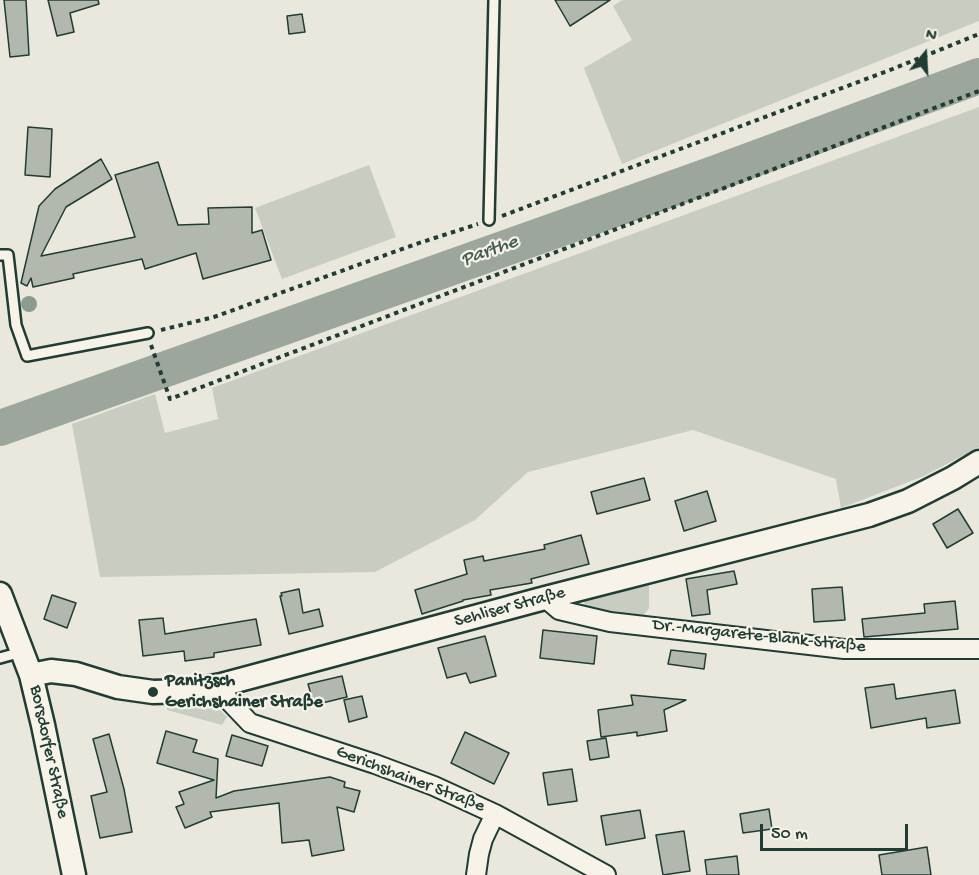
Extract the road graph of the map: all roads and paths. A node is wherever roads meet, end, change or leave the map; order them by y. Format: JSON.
{"nodes":[{"id":1,"x":494,"y":0,"type":"edge"},
{"id":2,"x":979,"y":34,"type":"edge"},
{"id":3,"x":979,"y":91,"type":"edge"},
{"id":4,"x":489,"y":220,"type":"junction"},
{"id":5,"x":0,"y":255,"type":"edge"},
{"id":6,"x":148,"y":333,"type":"joint"},
{"id":7,"x":153,"y":350,"type":"dead end"},
{"id":8,"x":979,"y":462,"type":"edge"},
{"id":9,"x":0,"y":594,"type":"edge"},
{"id":10,"x":545,"y":598,"type":"junction"},
{"id":11,"x":979,"y":650,"type":"edge"},
{"id":12,"x":22,"y":652,"type":"junction"},
{"id":13,"x":0,"y":657,"type":"edge"},
{"id":14,"x":31,"y":675,"type":"junction"},
{"id":15,"x":221,"y":685,"type":"junction"},
{"id":16,"x":495,"y":814,"type":"junction"},
{"id":17,"x":74,"y":875,"type":"edge"},
{"id":18,"x":476,"y":875,"type":"edge"},
{"id":19,"x":606,"y":875,"type":"edge"}],
"edges":[{"from":1,"to":4,"type":"lane"},
{"from":2,"to":4,"type":"path"},
{"from":3,"to":7,"type":"path"},
{"from":4,"to":6,"type":"path"},
{"from":5,"to":6,"type":"lane"},
{"from":8,"to":10,"type":"street","name":"Sehliser Straße"},
{"from":9,"to":12,"type":"street","name":"Borsdorfer Straße"},
{"from":10,"to":11,"type":"street","name":"Dr.-Margarete-Blank-Straße"},
{"from":10,"to":15,"type":"street","name":"Sehliser Straße"},
{"from":12,"to":13,"type":"lane"},
{"from":12,"to":14,"type":"street","name":"Borsdorfer Straße"},
{"from":14,"to":15,"type":"street","name":"Sehliser Straße"},
{"from":14,"to":17,"type":"street","name":"Borsdorfer Straße"},
{"from":15,"to":16,"type":"street","name":"Gerichshainer Straße"},
{"from":16,"to":18,"type":"street"},
{"from":16,"to":19,"type":"street","name":"Gerichshainer Straße"}]}
